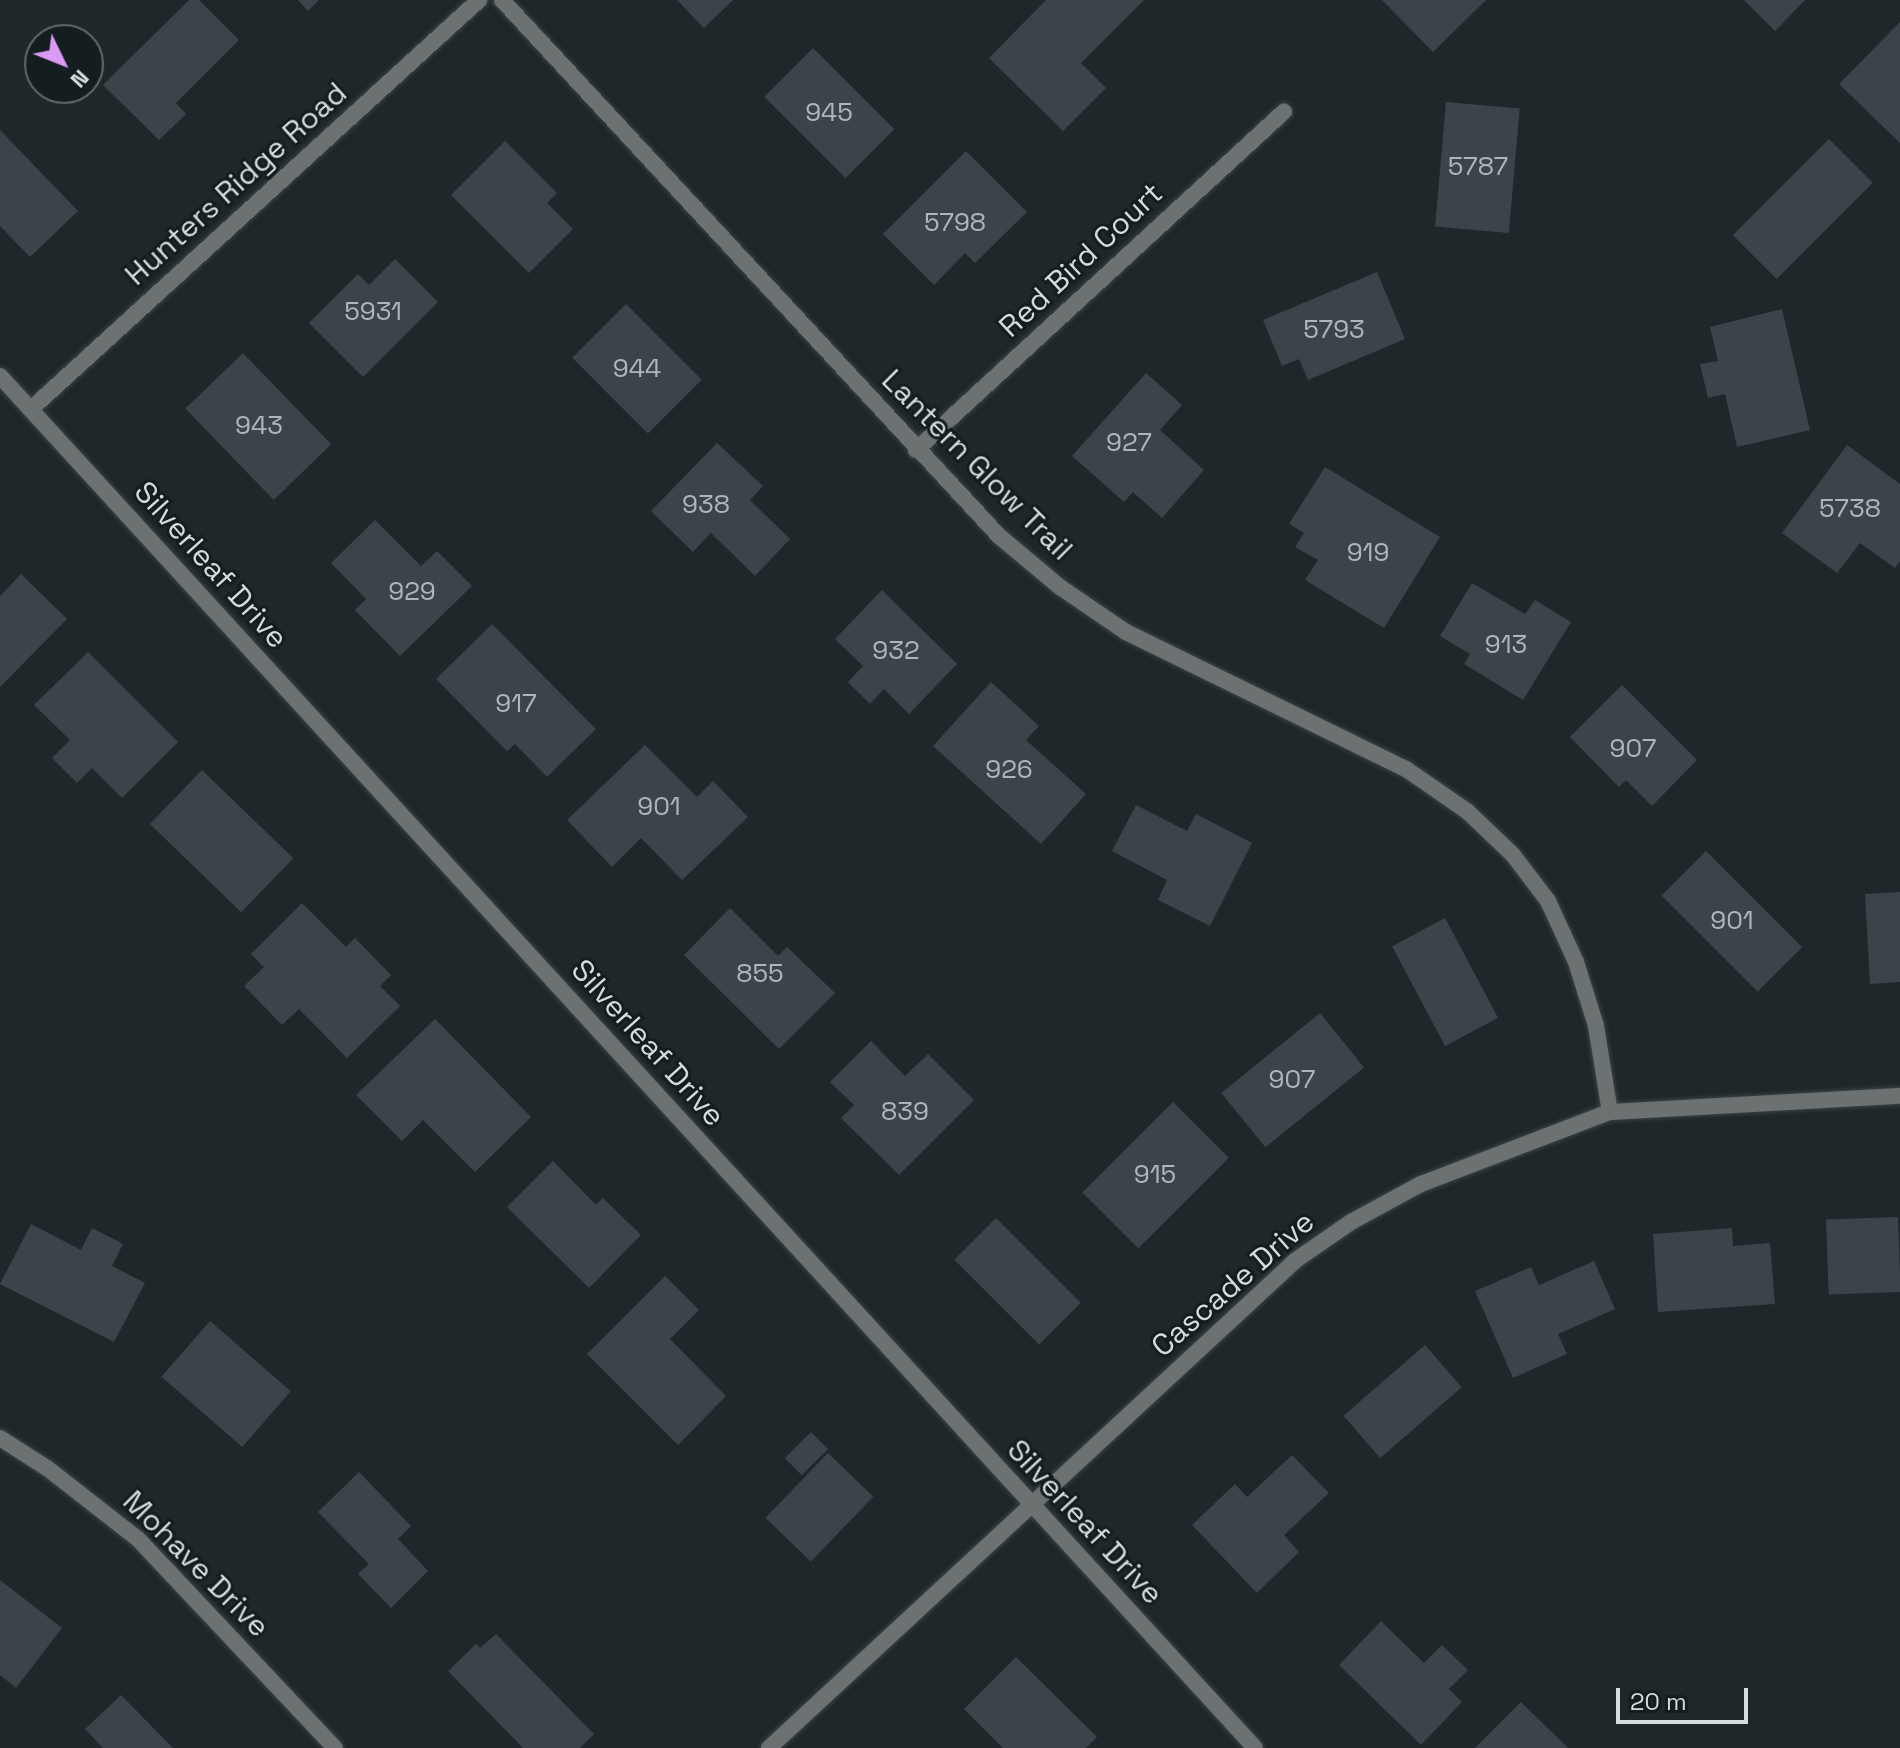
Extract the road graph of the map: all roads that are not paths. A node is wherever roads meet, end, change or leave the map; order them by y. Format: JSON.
{"nodes":[{"id":1,"x":479,"y":0,"type":"edge"},
{"id":2,"x":502,"y":0,"type":"edge"},
{"id":3,"x":1284,"y":112,"type":"dead end"},
{"id":4,"x":0,"y":376,"type":"edge"},
{"id":5,"x":31,"y":409,"type":"junction"},
{"id":6,"x":916,"y":450,"type":"junction"},
{"id":7,"x":1900,"y":1096,"type":"edge"},
{"id":8,"x":1610,"y":1112,"type":"junction"},
{"id":9,"x":0,"y":1438,"type":"edge"},
{"id":10,"x":1030,"y":1504,"type":"junction"},
{"id":11,"x":335,"y":1748,"type":"edge"},
{"id":12,"x":769,"y":1748,"type":"edge"},
{"id":13,"x":1255,"y":1748,"type":"edge"}],
"edges":[{"from":1,"to":5,"type":"street","name":"Hunters Ridge Road"},
{"from":2,"to":6,"type":"street","name":"Lantern Glow Trail"},
{"from":3,"to":6,"type":"street","name":"Red Bird Court"},
{"from":4,"to":5,"type":"street","name":"Silverleaf Drive"},
{"from":5,"to":10,"type":"street","name":"Silverleaf Drive"},
{"from":6,"to":8,"type":"street","name":"Lantern Glow Trail"},
{"from":7,"to":8,"type":"street","name":"Cascade Drive"},
{"from":8,"to":10,"type":"street","name":"Cascade Drive"},
{"from":9,"to":11,"type":"street","name":"Mohave Drive"},
{"from":10,"to":12,"type":"street","name":"Cascade Drive"},
{"from":10,"to":13,"type":"street","name":"Silverleaf Drive"}]}
